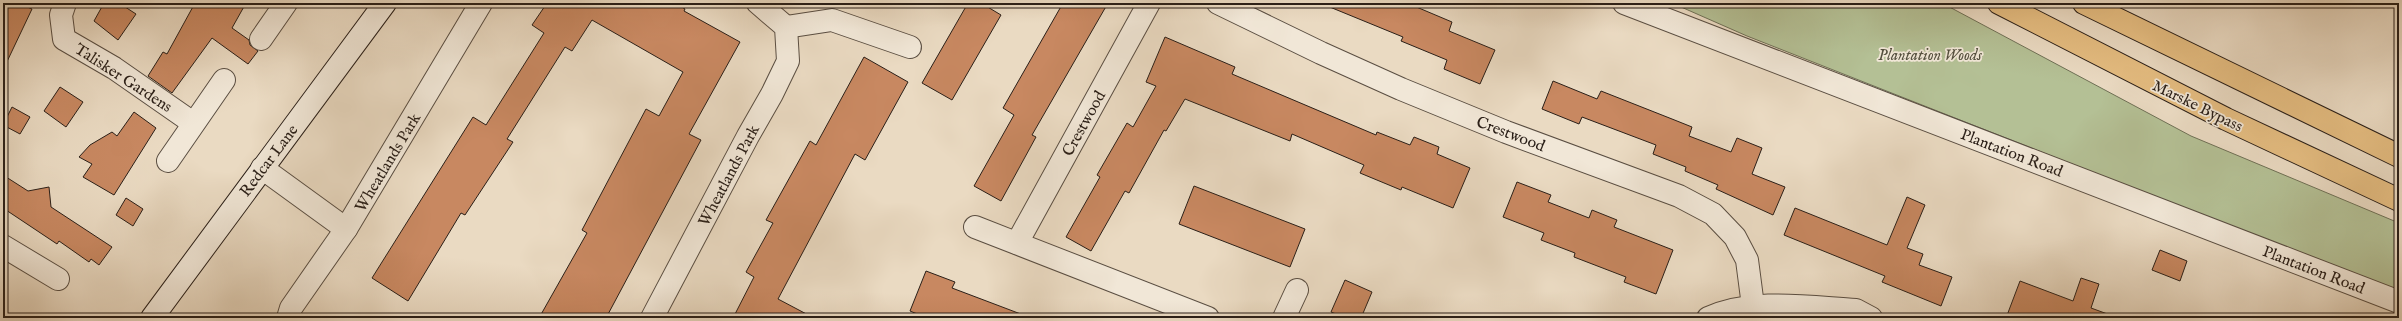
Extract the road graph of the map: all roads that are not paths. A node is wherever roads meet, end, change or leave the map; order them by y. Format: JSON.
{"nodes":[{"id":1,"x":65,"y":3,"type":"edge"},
{"id":2,"x":286,"y":3,"type":"edge"},
{"id":3,"x":386,"y":3,"type":"edge"},
{"id":4,"x":482,"y":3,"type":"edge"},
{"id":5,"x":758,"y":3,"type":"edge"},
{"id":6,"x":1149,"y":3,"type":"edge"},
{"id":7,"x":1218,"y":3,"type":"edge"},
{"id":8,"x":1624,"y":3,"type":"edge"},
{"id":9,"x":1999,"y":3,"type":"edge"},
{"id":10,"x":2084,"y":3,"type":"edge"},
{"id":11,"x":786,"y":27,"type":"junction"},
{"id":12,"x":261,"y":39,"type":"dead end"},
{"id":13,"x":910,"y":47,"type":"dead end"},
{"id":14,"x":224,"y":80,"type":"dead end"},
{"id":15,"x":193,"y":123,"type":"junction"},
{"id":16,"x":2399,"y":156,"type":"edge"},
{"id":17,"x":168,"y":161,"type":"dead end"},
{"id":18,"x":262,"y":168,"type":"junction"},
{"id":19,"x":2399,"y":200,"type":"edge"},
{"id":20,"x":975,"y":227,"type":"dead end"},
{"id":21,"x":346,"y":229,"type":"junction"},
{"id":22,"x":1017,"y":243,"type":"junction"},
{"id":23,"x":3,"y":246,"type":"edge"},
{"id":24,"x":58,"y":279,"type":"dead end"},
{"id":25,"x":1297,"y":290,"type":"dead end"},
{"id":26,"x":2399,"y":302,"type":"edge"},
{"id":27,"x":1753,"y":306,"type":"junction"},
{"id":28,"x":152,"y":318,"type":"edge"},
{"id":29,"x":288,"y":318,"type":"edge"},
{"id":30,"x":652,"y":318,"type":"edge"},
{"id":31,"x":1208,"y":318,"type":"edge"},
{"id":32,"x":1284,"y":318,"type":"edge"},
{"id":33,"x":1708,"y":318,"type":"edge"},
{"id":34,"x":1872,"y":318,"type":"edge"}],
"edges":[{"from":1,"to":15,"type":"street","name":"Talisker Gardens"},
{"from":2,"to":12,"type":"street"},
{"from":3,"to":18,"type":"street","name":"Redcar Lane"},
{"from":4,"to":21,"type":"street","name":"Wheatlands Park"},
{"from":5,"to":11,"type":"street"},
{"from":6,"to":22,"type":"street","name":"Crestwood"},
{"from":7,"to":27,"type":"street","name":"Crestwood"},
{"from":8,"to":26,"type":"street","name":"Plantation Road"},
{"from":9,"to":19,"type":"main road","name":"Marske Bypass"},
{"from":10,"to":16,"type":"main road"},
{"from":11,"to":13,"type":"street"},
{"from":11,"to":30,"type":"street","name":"Wheatlands Park"},
{"from":14,"to":15,"type":"street"},
{"from":15,"to":17,"type":"street"},
{"from":18,"to":21,"type":"street"},
{"from":18,"to":28,"type":"street","name":"Redcar Lane"},
{"from":20,"to":22,"type":"street"},
{"from":21,"to":29,"type":"street","name":"Wheatlands Park"},
{"from":22,"to":31,"type":"street"},
{"from":23,"to":24,"type":"street"},
{"from":25,"to":32,"type":"street"},
{"from":27,"to":33,"type":"street"},
{"from":27,"to":34,"type":"street"}]}
